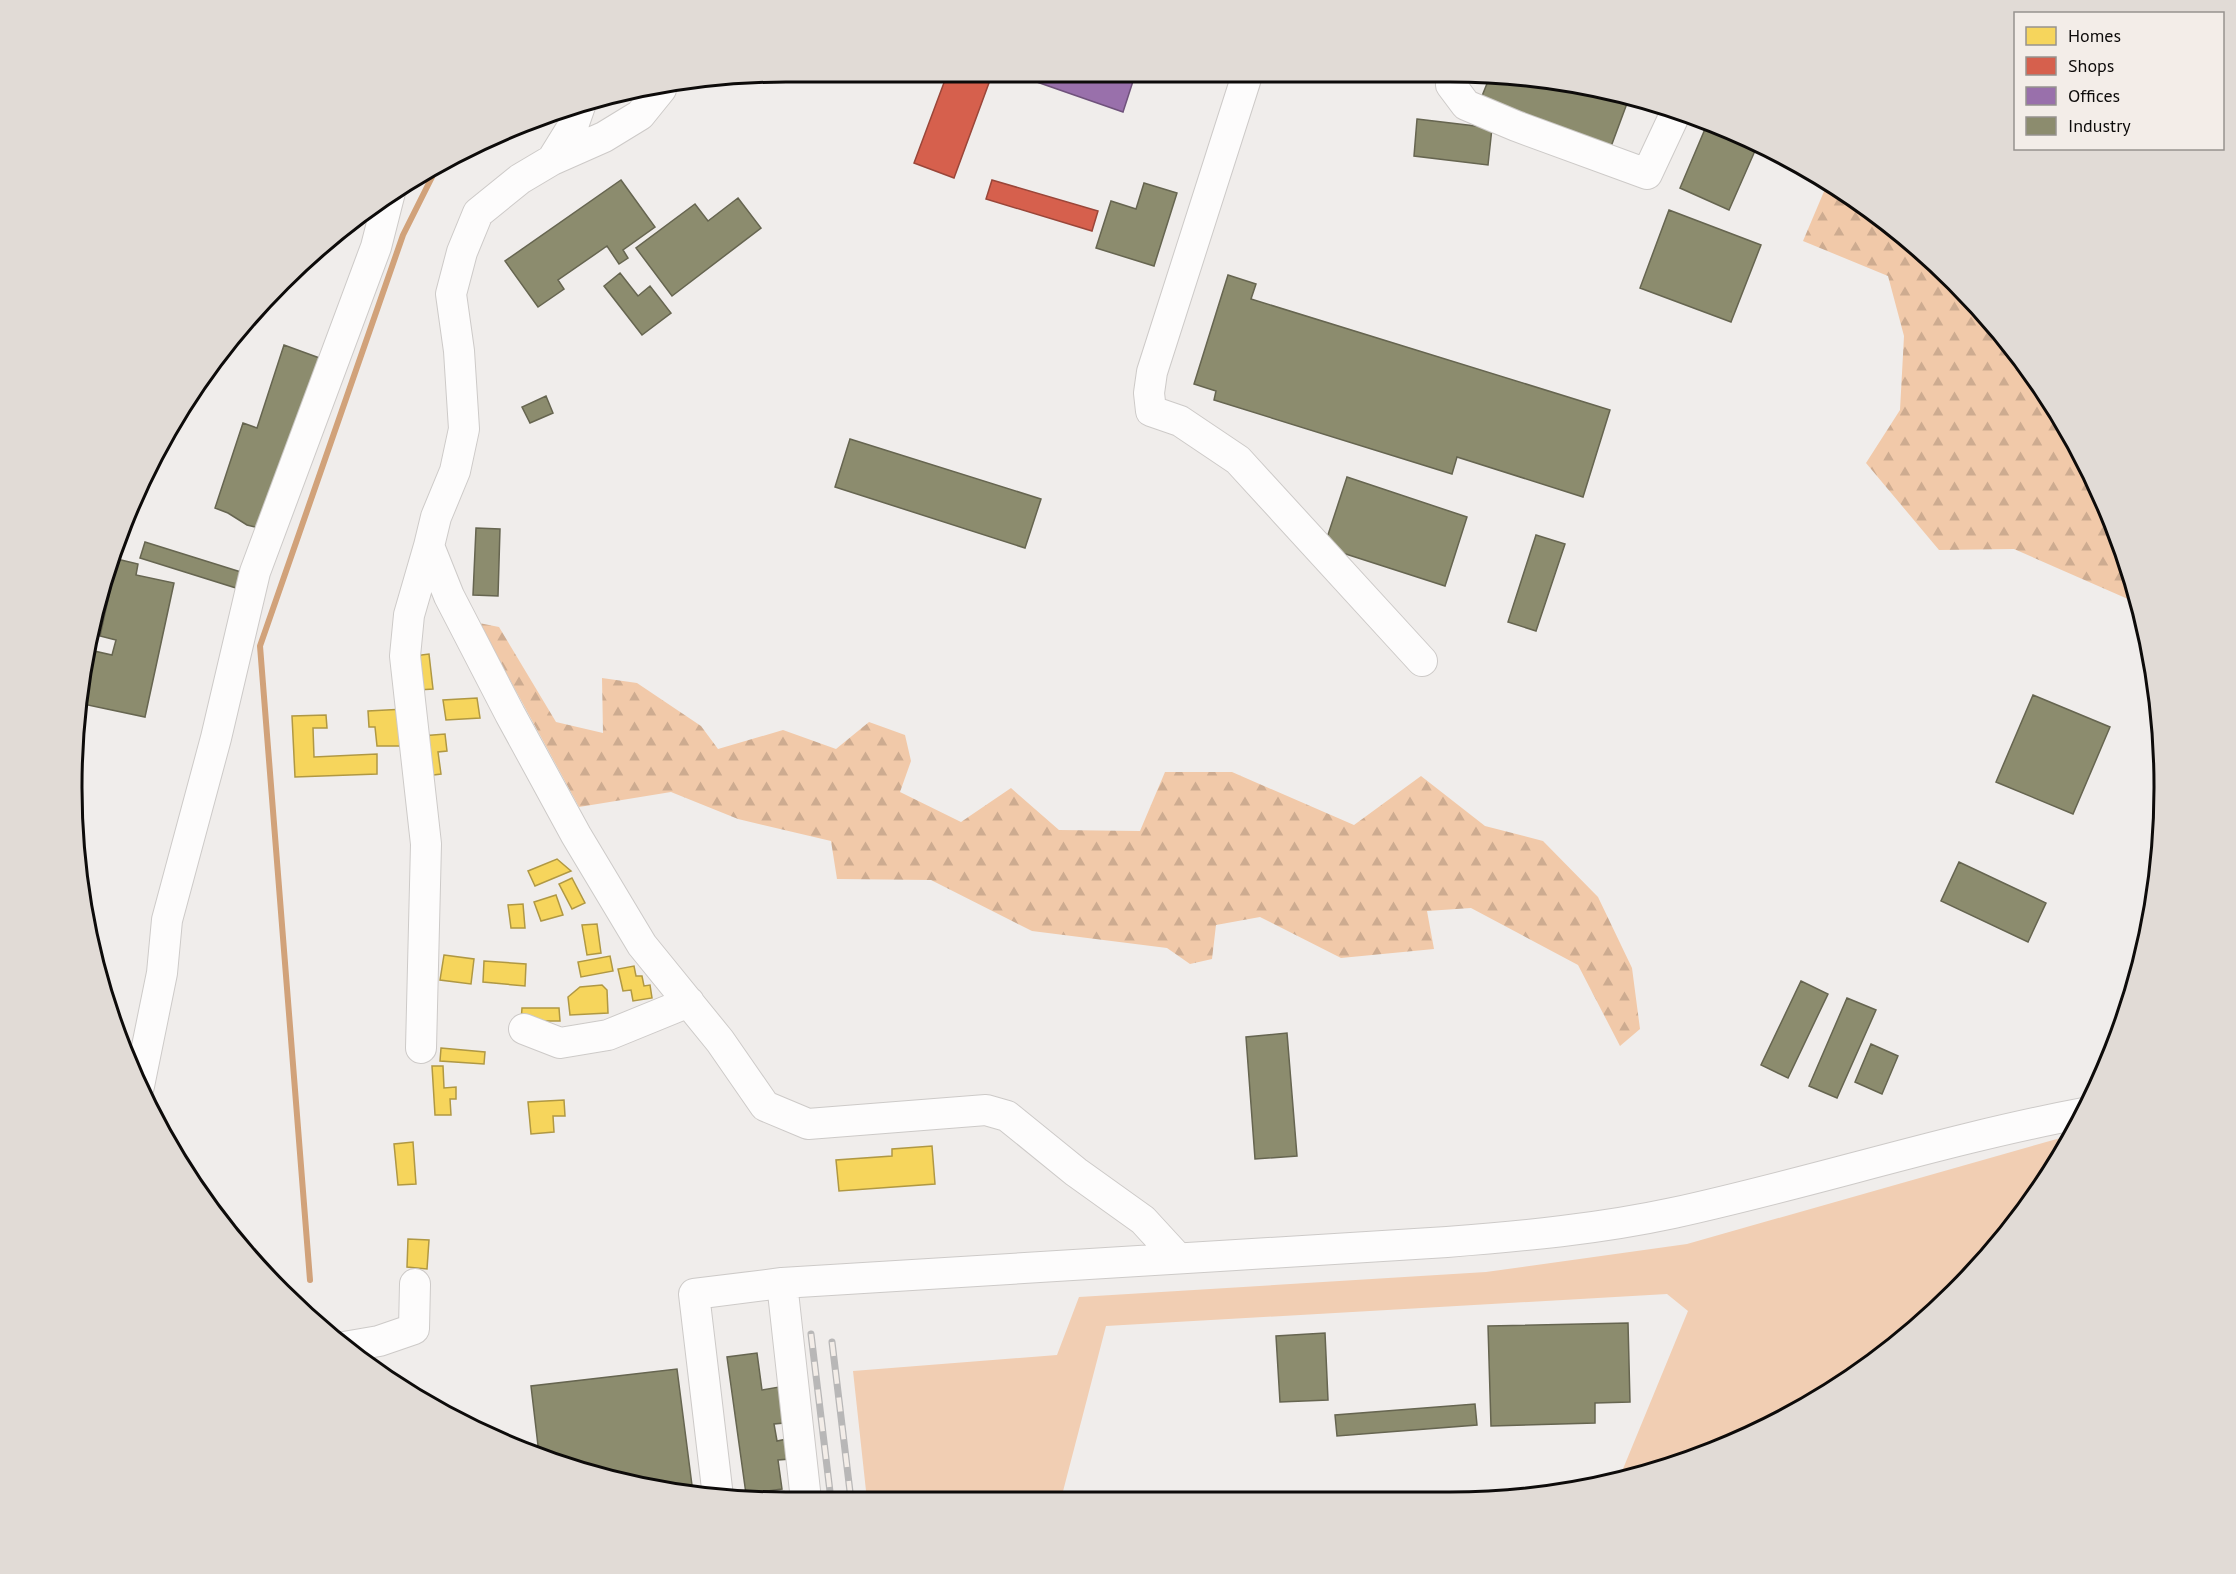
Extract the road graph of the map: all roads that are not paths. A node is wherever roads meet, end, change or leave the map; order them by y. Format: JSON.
{"nodes":[{"id":1,"x":1245,"y":82,"type":"edge"},
{"id":2,"x":1452,"y":82,"type":"edge"},
{"id":3,"x":656,"y":95,"type":"edge"},
{"id":4,"x":577,"y":115,"type":"edge"},
{"id":5,"x":1673,"y":119,"type":"edge"},
{"id":6,"x":552,"y":160,"type":"junction"},
{"id":7,"x":386,"y":208,"type":"edge"},
{"id":8,"x":429,"y":546,"type":"junction"},
{"id":9,"x":1422,"y":661,"type":"dead end"},
{"id":10,"x":689,"y":1002,"type":"junction"},
{"id":11,"x":524,"y":1029,"type":"dead end"},
{"id":12,"x":421,"y":1048,"type":"dead end"},
{"id":13,"x":142,"y":1071,"type":"edge"},
{"id":14,"x":2072,"y":1115,"type":"edge"},
{"id":15,"x":1177,"y":1257,"type":"junction"},
{"id":16,"x":416,"y":1284,"type":"dead end"},
{"id":17,"x":782,"y":1284,"type":"junction"},
{"id":18,"x":357,"y":1345,"type":"edge"},
{"id":19,"x":717,"y":1487,"type":"edge"},
{"id":20,"x":805,"y":1492,"type":"edge"}],
"edges":[{"from":1,"to":9,"type":"street"},
{"from":2,"to":5,"type":"street"},
{"from":3,"to":6,"type":"street"},
{"from":4,"to":6,"type":"street"},
{"from":6,"to":8,"type":"street"},
{"from":7,"to":13,"type":"street"},
{"from":8,"to":10,"type":"street"},
{"from":8,"to":12,"type":"street"},
{"from":10,"to":11,"type":"street"},
{"from":10,"to":15,"type":"street"},
{"from":14,"to":15,"type":"street"},
{"from":15,"to":17,"type":"street"},
{"from":16,"to":18,"type":"street"},
{"from":17,"to":19,"type":"street"},
{"from":17,"to":20,"type":"street"}]}
